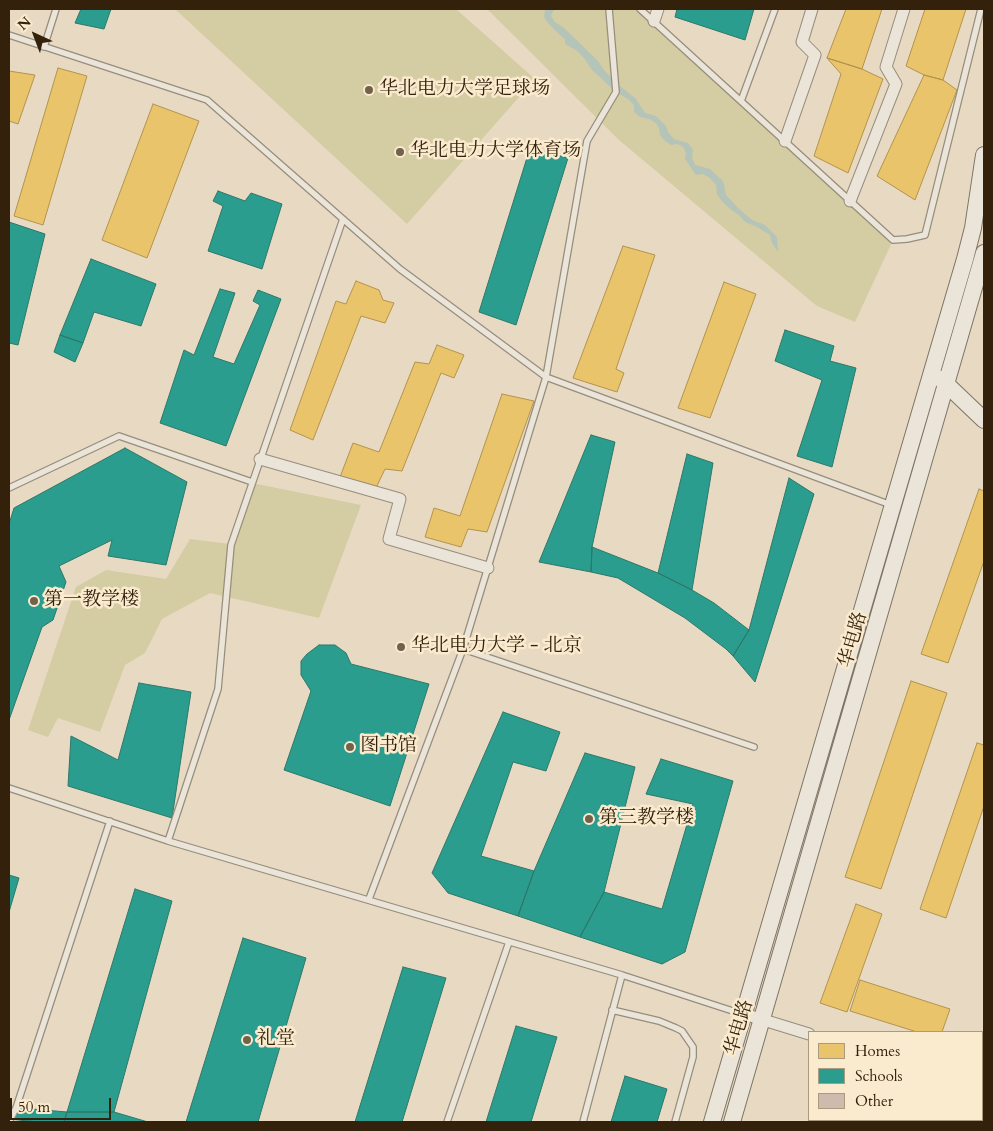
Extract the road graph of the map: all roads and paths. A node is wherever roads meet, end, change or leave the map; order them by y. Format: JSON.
{"nodes":[{"id":1,"x":56,"y":9,"type":"edge"},
{"id":2,"x":609,"y":9,"type":"edge"},
{"id":3,"x":640,"y":9,"type":"edge"},
{"id":4,"x":658,"y":9,"type":"edge"},
{"id":5,"x":775,"y":9,"type":"edge"},
{"id":6,"x":812,"y":9,"type":"edge"},
{"id":7,"x":904,"y":9,"type":"edge"},
{"id":8,"x":980,"y":9,"type":"edge"},
{"id":9,"x":654,"y":21,"type":"junction"},
{"id":10,"x":9,"y":35,"type":"edge"},
{"id":11,"x":44,"y":47,"type":"junction"},
{"id":12,"x":741,"y":101,"type":"junction"},
{"id":13,"x":785,"y":141,"type":"junction"},
{"id":14,"x":984,"y":155,"type":"edge"},
{"id":15,"x":850,"y":201,"type":"junction"},
{"id":16,"x":343,"y":219,"type":"junction"},
{"id":17,"x":984,"y":253,"type":"edge"},
{"id":18,"x":932,"y":371,"type":"junction"},
{"id":19,"x":546,"y":377,"type":"junction"},
{"id":20,"x":947,"y":385,"type":"junction"},
{"id":21,"x":984,"y":420,"type":"edge"},
{"id":22,"x":260,"y":458,"type":"junction"},
{"id":23,"x":252,"y":482,"type":"junction"},
{"id":24,"x":9,"y":488,"type":"edge"},
{"id":25,"x":893,"y":506,"type":"junction"},
{"id":26,"x":910,"y":512,"type":"junction"},
{"id":27,"x":488,"y":568,"type":"junction"},
{"id":28,"x":463,"y":649,"type":"junction"},
{"id":29,"x":754,"y":747,"type":"dead end"},
{"id":30,"x":9,"y":788,"type":"edge"},
{"id":31,"x":110,"y":821,"type":"junction"},
{"id":32,"x":168,"y":841,"type":"junction"},
{"id":33,"x":369,"y":899,"type":"junction"},
{"id":34,"x":509,"y":942,"type":"junction"},
{"id":35,"x":622,"y":974,"type":"junction"},
{"id":36,"x":612,"y":1010,"type":"junction"},
{"id":37,"x":744,"y":1014,"type":"junction"},
{"id":38,"x":762,"y":1020,"type":"junction"},
{"id":39,"x":808,"y":1034,"type":"edge"},
{"id":40,"x":9,"y":1122,"type":"edge"},
{"id":41,"x":447,"y":1122,"type":"edge"},
{"id":42,"x":583,"y":1122,"type":"edge"},
{"id":43,"x":675,"y":1122,"type":"edge"},
{"id":44,"x":712,"y":1122,"type":"edge"},
{"id":45,"x":732,"y":1122,"type":"edge"}],
"edges":[{"from":1,"to":11,"type":"lane"},
{"from":2,"to":19,"type":"lane"},
{"from":3,"to":9,"type":"lane"},
{"from":4,"to":9,"type":"street"},
{"from":5,"to":12,"type":"lane"},
{"from":6,"to":13,"type":"street"},
{"from":7,"to":15,"type":"street"},
{"from":8,"to":15,"type":"lane"},
{"from":9,"to":12,"type":"lane"},
{"from":10,"to":11,"type":"lane"},
{"from":11,"to":16,"type":"lane"},
{"from":12,"to":13,"type":"lane"},
{"from":13,"to":15,"type":"lane"},
{"from":14,"to":18,"type":"street","name":"华电路"},
{"from":16,"to":19,"type":"lane"},
{"from":16,"to":22,"type":"lane"},
{"from":17,"to":20,"type":"street","name":"华电路"},
{"from":18,"to":20,"type":"street"},
{"from":18,"to":25,"type":"street","name":"华电路"},
{"from":19,"to":25,"type":"lane"},
{"from":19,"to":27,"type":"lane"},
{"from":20,"to":21,"type":"street"},
{"from":20,"to":26,"type":"street","name":"华电路"},
{"from":22,"to":23,"type":"lane"},
{"from":22,"to":27,"type":"street"},
{"from":23,"to":24,"type":"lane"},
{"from":23,"to":32,"type":"lane"},
{"from":25,"to":26,"type":"lane"},
{"from":25,"to":37,"type":"street","name":"华电路"},
{"from":26,"to":38,"type":"street","name":"华电路"},
{"from":27,"to":28,"type":"lane"},
{"from":28,"to":29,"type":"lane"},
{"from":28,"to":33,"type":"lane"},
{"from":30,"to":31,"type":"lane"},
{"from":31,"to":32,"type":"lane"},
{"from":31,"to":40,"type":"lane"},
{"from":32,"to":33,"type":"lane"},
{"from":33,"to":34,"type":"lane"},
{"from":34,"to":35,"type":"lane"},
{"from":34,"to":41,"type":"lane"},
{"from":35,"to":36,"type":"lane"},
{"from":35,"to":37,"type":"lane"},
{"from":36,"to":42,"type":"lane"},
{"from":36,"to":43,"type":"lane"},
{"from":37,"to":38,"type":"street"},
{"from":37,"to":44,"type":"street","name":"华电路"},
{"from":38,"to":39,"type":"street"},
{"from":38,"to":45,"type":"street","name":"华电路"}]}
